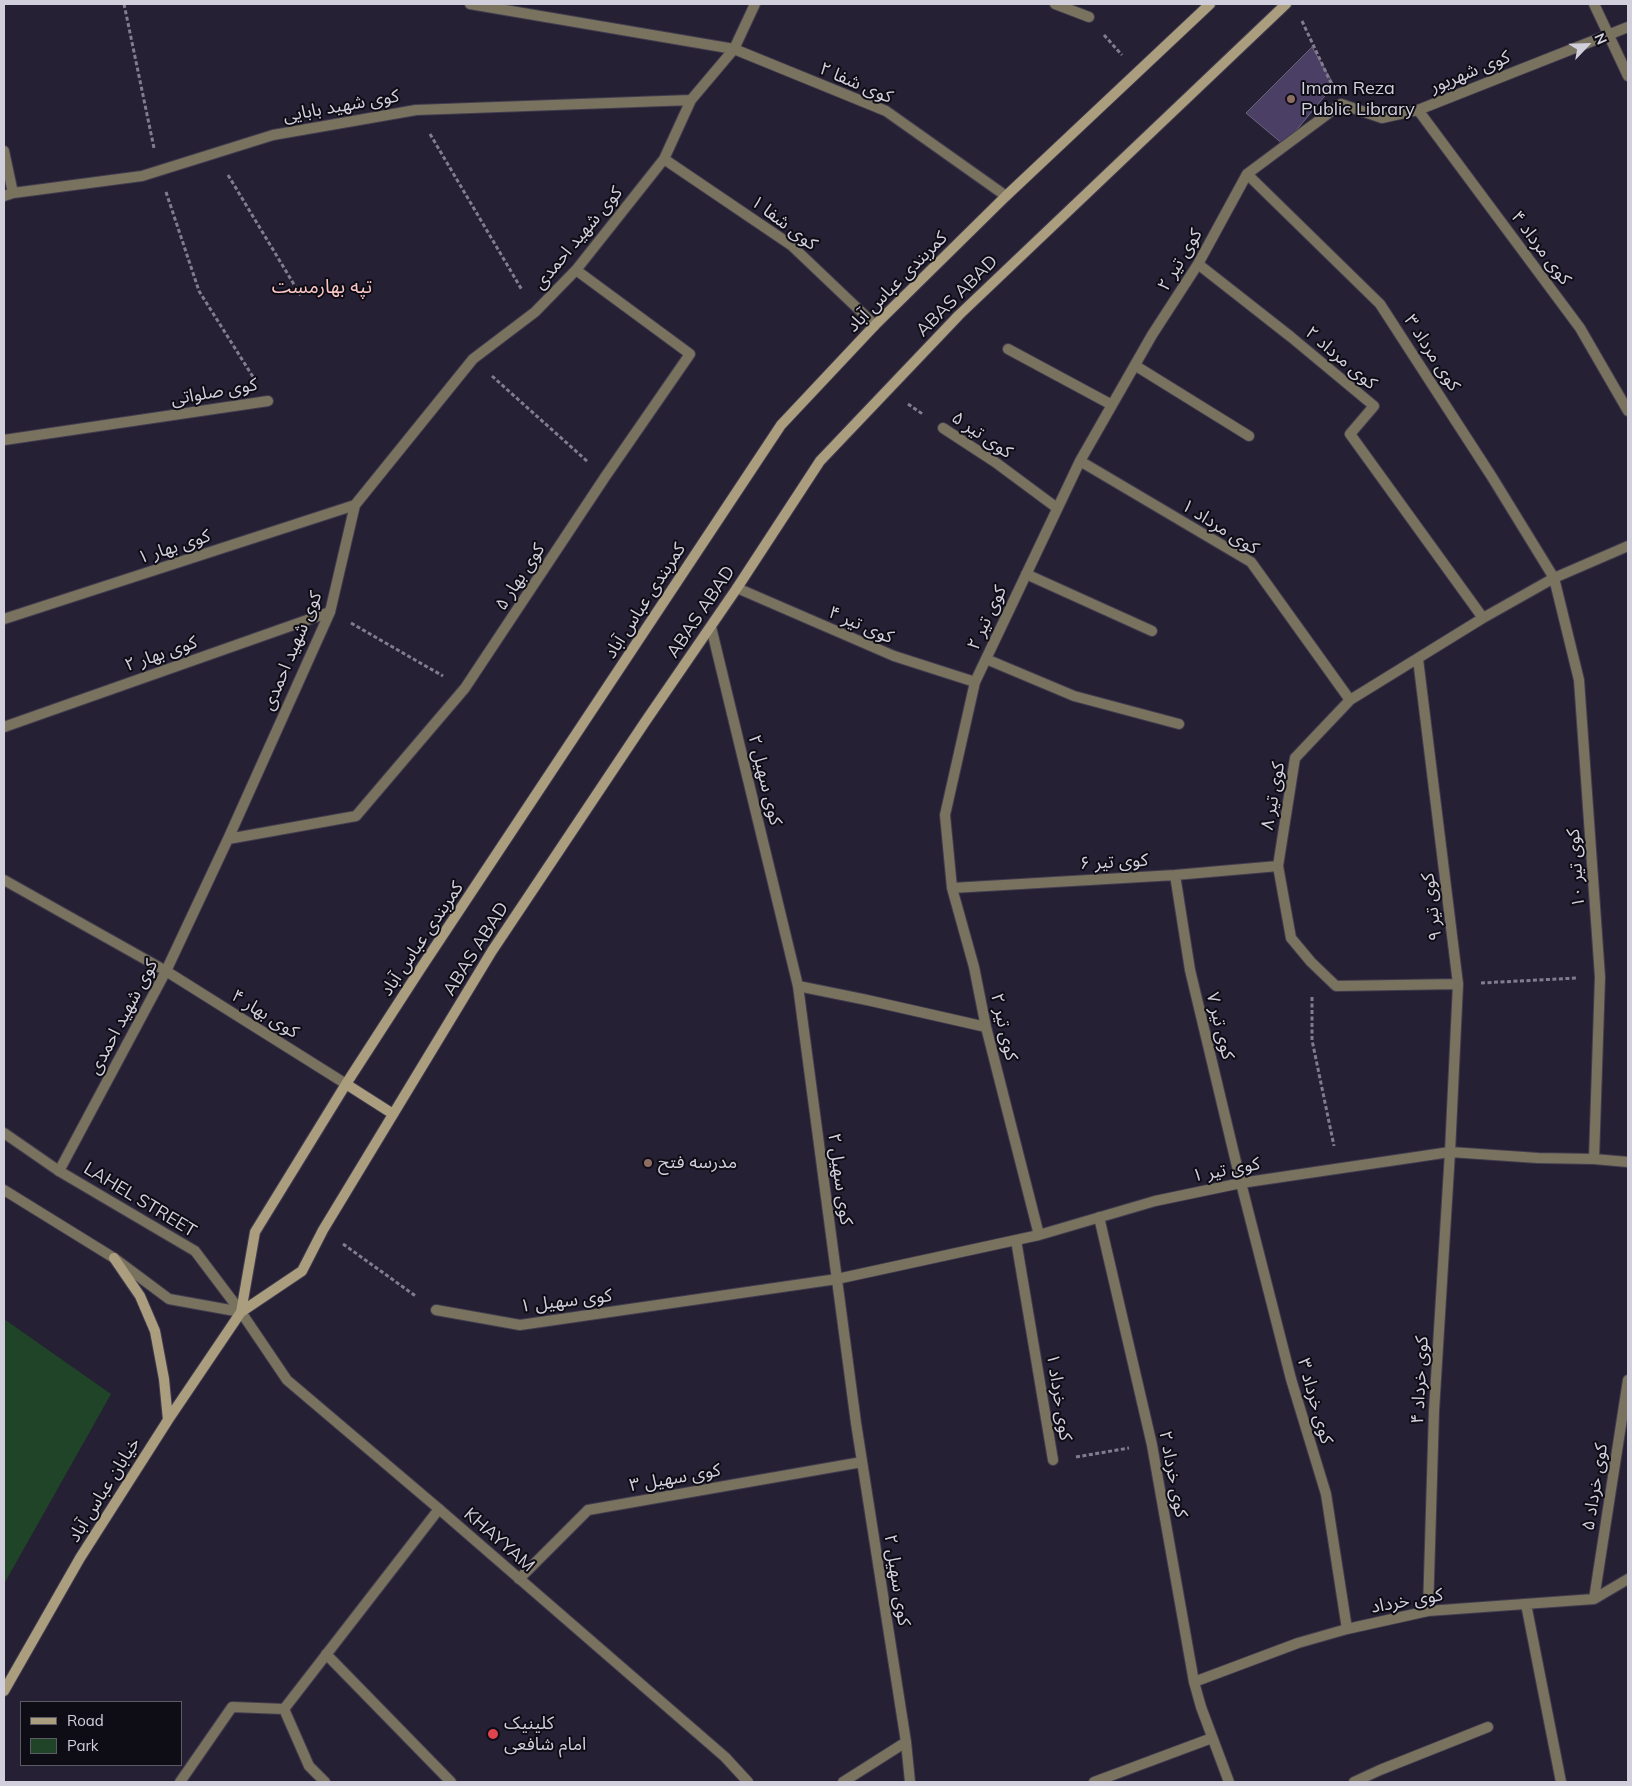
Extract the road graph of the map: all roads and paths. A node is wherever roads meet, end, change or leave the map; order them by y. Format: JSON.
{"nodes":[{"id":1,"x":124,"y":4,"type":"edge"},
{"id":2,"x":470,"y":4,"type":"edge"},
{"id":3,"x":755,"y":4,"type":"edge"},
{"id":4,"x":1054,"y":4,"type":"edge"},
{"id":5,"x":1210,"y":4,"type":"edge"},
{"id":6,"x":1286,"y":4,"type":"edge"},
{"id":7,"x":1594,"y":4,"type":"edge"},
{"id":8,"x":1089,"y":17,"type":"joint"},
{"id":9,"x":1301,"y":20,"type":"dead end"},
{"id":10,"x":1628,"y":27,"type":"edge"},
{"id":11,"x":1608,"y":35,"type":"junction"},
{"id":12,"x":734,"y":49,"type":"junction"},
{"id":13,"x":1136,"y":72,"type":"junction"},
{"id":14,"x":1628,"y":76,"type":"edge"},
{"id":15,"x":691,"y":100,"type":"junction"},
{"id":16,"x":1341,"y":104,"type":"junction"},
{"id":17,"x":416,"y":110,"type":"junction"},
{"id":18,"x":1418,"y":110,"type":"junction"},
{"id":19,"x":4,"y":151,"type":"edge"},
{"id":20,"x":215,"y":153,"type":"junction"},
{"id":21,"x":664,"y":159,"type":"junction"},
{"id":22,"x":158,"y":171,"type":"junction"},
{"id":23,"x":1247,"y":174,"type":"junction"},
{"id":24,"x":9,"y":194,"type":"edge"},
{"id":25,"x":1006,"y":196,"type":"junction"},
{"id":26,"x":1198,"y":264,"type":"junction"},
{"id":27,"x":576,"y":270,"type":"junction"},
{"id":28,"x":301,"y":296,"type":"dead end"},
{"id":29,"x":535,"y":312,"type":"junction"},
{"id":30,"x":875,"y":325,"type":"junction"},
{"id":31,"x":1008,"y":349,"type":"dead end"},
{"id":32,"x":473,"y":359,"type":"junction"},
{"id":33,"x":1136,"y":366,"type":"junction"},
{"id":34,"x":888,"y":390,"type":"junction"},
{"id":35,"x":268,"y":401,"type":"joint"},
{"id":36,"x":1112,"y":405,"type":"junction"},
{"id":37,"x":1628,"y":411,"type":"edge"},
{"id":38,"x":943,"y":428,"type":"joint"},
{"id":39,"x":1249,"y":436,"type":"dead end"},
{"id":40,"x":4,"y":440,"type":"edge"},
{"id":41,"x":1080,"y":461,"type":"junction"},
{"id":42,"x":605,"y":477,"type":"junction"},
{"id":43,"x":355,"y":505,"type":"junction"},
{"id":44,"x":1057,"y":508,"type":"junction"},
{"id":45,"x":1628,"y":546,"type":"edge"},
{"id":46,"x":1026,"y":574,"type":"junction"},
{"id":47,"x":1554,"y":578,"type":"junction"},
{"id":48,"x":737,"y":588,"type":"junction"},
{"id":49,"x":330,"y":612,"type":"junction"},
{"id":50,"x":1483,"y":618,"type":"junction"},
{"id":51,"x":4,"y":619,"type":"edge"},
{"id":52,"x":711,"y":627,"type":"junction"},
{"id":53,"x":1152,"y":631,"type":"dead end"},
{"id":54,"x":986,"y":659,"type":"junction"},
{"id":55,"x":1418,"y":659,"type":"junction"},
{"id":56,"x":975,"y":682,"type":"junction"},
{"id":57,"x":466,"y":688,"type":"junction"},
{"id":58,"x":1350,"y":700,"type":"junction"},
{"id":59,"x":1179,"y":724,"type":"dead end"},
{"id":60,"x":4,"y":726,"type":"edge"},
{"id":61,"x":228,"y":839,"type":"junction"},
{"id":62,"x":1278,"y":866,"type":"junction"},
{"id":63,"x":1175,"y":875,"type":"junction"},
{"id":64,"x":4,"y":880,"type":"edge"},
{"id":65,"x":952,"y":888,"type":"junction"},
{"id":66,"x":1311,"y":962,"type":"junction"},
{"id":67,"x":166,"y":971,"type":"junction"},
{"id":68,"x":1600,"y":977,"type":"junction"},
{"id":69,"x":1458,"y":984,"type":"junction"},
{"id":70,"x":798,"y":986,"type":"junction"},
{"id":71,"x":986,"y":1027,"type":"junction"},
{"id":72,"x":346,"y":1084,"type":"junction"},
{"id":73,"x":393,"y":1114,"type":"junction"},
{"id":74,"x":4,"y":1133,"type":"edge"},
{"id":75,"x":1450,"y":1152,"type":"junction"},
{"id":76,"x":1594,"y":1159,"type":"junction"},
{"id":77,"x":1628,"y":1162,"type":"edge"},
{"id":78,"x":1339,"y":1168,"type":"junction"},
{"id":79,"x":59,"y":1171,"type":"junction"},
{"id":80,"x":1241,"y":1183,"type":"junction"},
{"id":81,"x":4,"y":1190,"type":"edge"},
{"id":82,"x":1099,"y":1217,"type":"junction"},
{"id":83,"x":323,"y":1230,"type":"junction"},
{"id":84,"x":1039,"y":1235,"type":"junction"},
{"id":85,"x":1016,"y":1240,"type":"junction"},
{"id":86,"x":114,"y":1258,"type":"junction"},
{"id":87,"x":837,"y":1279,"type":"junction"},
{"id":88,"x":436,"y":1310,"type":"joint"},
{"id":89,"x":241,"y":1312,"type":"junction"},
{"id":90,"x":1628,"y":1380,"type":"edge"},
{"id":91,"x":168,"y":1420,"type":"junction"},
{"id":92,"x":1152,"y":1445,"type":"junction"},
{"id":93,"x":1053,"y":1460,"type":"joint"},
{"id":94,"x":862,"y":1462,"type":"junction"},
{"id":95,"x":439,"y":1509,"type":"junction"},
{"id":96,"x":519,"y":1579,"type":"junction"},
{"id":97,"x":1628,"y":1579,"type":"edge"},
{"id":98,"x":1594,"y":1599,"type":"junction"},
{"id":99,"x":1526,"y":1604,"type":"junction"},
{"id":100,"x":1428,"y":1611,"type":"junction"},
{"id":101,"x":1347,"y":1629,"type":"junction"},
{"id":102,"x":326,"y":1654,"type":"junction"},
{"id":103,"x":1194,"y":1682,"type":"junction"},
{"id":104,"x":4,"y":1691,"type":"edge"},
{"id":105,"x":284,"y":1709,"type":"junction"},
{"id":106,"x":1488,"y":1727,"type":"dead end"},
{"id":107,"x":1212,"y":1738,"type":"junction"},
{"id":108,"x":906,"y":1742,"type":"junction"},
{"id":109,"x":180,"y":1782,"type":"edge"},
{"id":110,"x":325,"y":1782,"type":"edge"},
{"id":111,"x":451,"y":1782,"type":"edge"},
{"id":112,"x":748,"y":1782,"type":"edge"},
{"id":113,"x":843,"y":1782,"type":"edge"},
{"id":114,"x":910,"y":1782,"type":"edge"},
{"id":115,"x":1094,"y":1782,"type":"edge"},
{"id":116,"x":1229,"y":1782,"type":"edge"},
{"id":117,"x":1354,"y":1782,"type":"edge"},
{"id":118,"x":1561,"y":1782,"type":"edge"}],
"edges":[{"from":1,"to":22,"type":"path","name":"کوی صلواتی"},
{"from":2,"to":12,"type":"street","name":"کوی شفا ۲"},
{"from":3,"to":12,"type":"street","name":"کوی شهید احمدی"},
{"from":4,"to":8,"type":"street"},
{"from":5,"to":13,"type":"main road","name":"کمربندی عباس آباد"},
{"from":6,"to":34,"type":"main road","name":"ABAS ABAD"},
{"from":7,"to":11,"type":"street"},
{"from":8,"to":13,"type":"path"},
{"from":9,"to":16,"type":"path"},
{"from":10,"to":11,"type":"street","name":"کوی شهریور"},
{"from":11,"to":14,"type":"street"},
{"from":11,"to":18,"type":"street","name":"کوی شهریور"},
{"from":12,"to":15,"type":"street","name":"کوی شهید احمدی"},
{"from":12,"to":25,"type":"street","name":"کوی شفا ۲"},
{"from":13,"to":25,"type":"main road","name":"کمربندی عباس آباد"},
{"from":15,"to":17,"type":"street","name":"کوی شهید بابایی"},
{"from":15,"to":21,"type":"street","name":"کوی شهید احمدی"},
{"from":16,"to":18,"type":"street","name":"کوی شهریور"},
{"from":16,"to":23,"type":"street","name":"کوی تیر ۲"},
{"from":17,"to":20,"type":"street","name":"کوی شهید بابایی"},
{"from":17,"to":29,"type":"path"},
{"from":18,"to":37,"type":"street","name":"کوی مرداد ۴"},
{"from":19,"to":24,"type":"street"},
{"from":20,"to":22,"type":"street","name":"کوی شهید بابایی"},
{"from":20,"to":28,"type":"path"},
{"from":21,"to":27,"type":"street","name":"کوی شهید احمدی"},
{"from":21,"to":30,"type":"street","name":"کوی شفا ۱"},
{"from":22,"to":24,"type":"street","name":"کوی شهید بابایی"},
{"from":22,"to":35,"type":"path","name":"کوی صلواتی"},
{"from":23,"to":26,"type":"street","name":"کوی تیر ۲"},
{"from":23,"to":47,"type":"street","name":"کوی مرداد ۳"},
{"from":25,"to":30,"type":"main road","name":"کمربندی عباس آباد"},
{"from":26,"to":33,"type":"street","name":"کوی تیر ۲"},
{"from":26,"to":50,"type":"street","name":"کوی مرداد ۲"},
{"from":27,"to":29,"type":"street","name":"کوی شهید احمدی"},
{"from":27,"to":42,"type":"street","name":"کوی بهار ۵"},
{"from":29,"to":32,"type":"street","name":"کوی شهید احمدی"},
{"from":30,"to":72,"type":"main road","name":"کمربندی عباس آباد"},
{"from":31,"to":36,"type":"street"},
{"from":32,"to":42,"type":"path"},
{"from":32,"to":43,"type":"street","name":"کوی شهید احمدی"},
{"from":33,"to":36,"type":"street","name":"کوی تیر ۲"},
{"from":33,"to":39,"type":"street"},
{"from":34,"to":38,"type":"path","name":"کوی تیر ۵"},
{"from":34,"to":48,"type":"main road","name":"ABAS ABAD"},
{"from":35,"to":40,"type":"street","name":"کوی صلواتی"},
{"from":36,"to":41,"type":"street","name":"کوی تیر ۲"},
{"from":38,"to":44,"type":"street","name":"کوی تیر ۵"},
{"from":41,"to":44,"type":"street","name":"کوی تیر ۲"},
{"from":41,"to":58,"type":"street","name":"کوی مرداد ۱"},
{"from":42,"to":57,"type":"street","name":"کوی بهار ۵"},
{"from":43,"to":49,"type":"street","name":"کوی شهید احمدی"},
{"from":43,"to":51,"type":"street","name":"کوی بهار ۱"},
{"from":44,"to":46,"type":"street","name":"کوی تیر ۲"},
{"from":45,"to":47,"type":"street","name":"کوی تیر ۸"},
{"from":46,"to":53,"type":"street"},
{"from":46,"to":54,"type":"street","name":"کوی تیر ۲"},
{"from":47,"to":50,"type":"street","name":"کوی تیر ۸"},
{"from":47,"to":68,"type":"street","name":"کوی تیر ۱۰"},
{"from":48,"to":52,"type":"main road","name":"ABAS ABAD"},
{"from":48,"to":56,"type":"street","name":"کوی تیر ۴"},
{"from":49,"to":57,"type":"path"},
{"from":49,"to":60,"type":"street","name":"کوی بهار ۲"},
{"from":49,"to":61,"type":"street","name":"کوی شهید احمدی"},
{"from":50,"to":55,"type":"street","name":"کوی تیر ۸"},
{"from":52,"to":70,"type":"street","name":"کوی سهیل ۲"},
{"from":52,"to":73,"type":"main road","name":"ABAS ABAD"},
{"from":54,"to":56,"type":"street","name":"کوی تیر ۲"},
{"from":54,"to":59,"type":"street"},
{"from":55,"to":58,"type":"street","name":"کوی تیر ۸"},
{"from":55,"to":69,"type":"street","name":"کوی تیر ۹"},
{"from":56,"to":65,"type":"street","name":"کوی تیر ۲"},
{"from":57,"to":61,"type":"street","name":"کوی بهار ۵"},
{"from":58,"to":62,"type":"street","name":"کوی تیر ۸"},
{"from":61,"to":67,"type":"street","name":"کوی شهید احمدی"},
{"from":62,"to":63,"type":"street","name":"کوی تیر ۶"},
{"from":62,"to":66,"type":"street","name":"کوی تیر ۸"},
{"from":63,"to":65,"type":"street","name":"کوی تیر ۶"},
{"from":63,"to":80,"type":"street","name":"کوی تیر ۷"},
{"from":64,"to":67,"type":"street","name":"کوی بهار ۴"},
{"from":65,"to":71,"type":"street","name":"کوی تیر ۲"},
{"from":66,"to":69,"type":"street","name":"کوی تیر ۸"},
{"from":66,"to":78,"type":"path"},
{"from":67,"to":72,"type":"street","name":"کوی بهار ۴"},
{"from":67,"to":79,"type":"street","name":"کوی شهید احمدی"},
{"from":68,"to":69,"type":"path"},
{"from":68,"to":76,"type":"street","name":"کوی تیر ۱۰"},
{"from":69,"to":75,"type":"street","name":"کوی تیر ۹"},
{"from":70,"to":71,"type":"street"},
{"from":70,"to":87,"type":"street","name":"کوی سهیل ۲"},
{"from":71,"to":84,"type":"street","name":"کوی تیر ۲"},
{"from":72,"to":73,"type":"main road"},
{"from":72,"to":89,"type":"main road","name":"کمربندی عباس آباد"},
{"from":73,"to":83,"type":"main road","name":"ABAS ABAD"},
{"from":74,"to":79,"type":"street","name":"LAHEL STREET"},
{"from":75,"to":76,"type":"street","name":"کوی تیر ۱"},
{"from":75,"to":78,"type":"street","name":"کوی تیر ۱"},
{"from":75,"to":100,"type":"street","name":"کوی خرداد ۴"},
{"from":76,"to":77,"type":"street","name":"کوی تیر ۱"},
{"from":78,"to":80,"type":"street","name":"کوی تیر ۱"},
{"from":79,"to":89,"type":"street","name":"LAHEL STREET"},
{"from":80,"to":82,"type":"street","name":"کوی تیر ۱"},
{"from":80,"to":101,"type":"street","name":"کوی خرداد ۳"},
{"from":81,"to":86,"type":"street"},
{"from":82,"to":84,"type":"street","name":"کوی تیر ۱"},
{"from":82,"to":92,"type":"street","name":"کوی خرداد ۲"},
{"from":83,"to":88,"type":"path"},
{"from":83,"to":89,"type":"main road","name":"ABAS ABAD"},
{"from":84,"to":85,"type":"street","name":"کوی تیر ۱"},
{"from":85,"to":87,"type":"street","name":"کوی تیر ۱"},
{"from":85,"to":93,"type":"street","name":"کوی خرداد ۱"},
{"from":86,"to":89,"type":"street"},
{"from":86,"to":91,"type":"main road"},
{"from":87,"to":88,"type":"street","name":"کوی سهیل ۱"},
{"from":87,"to":94,"type":"street","name":"کوی سهیل ۲"},
{"from":89,"to":91,"type":"main road","name":"خیابان عباس آباد"},
{"from":89,"to":95,"type":"street","name":"KHAYYAM"},
{"from":90,"to":98,"type":"street","name":"کوی خرداد ۵"},
{"from":91,"to":104,"type":"main road","name":"خیابان عباس آباد"},
{"from":92,"to":93,"type":"path","name":"کوی خرداد ۱"},
{"from":92,"to":103,"type":"street","name":"کوی خرداد ۲"},
{"from":94,"to":96,"type":"street","name":"کوی سهیل ۳"},
{"from":94,"to":108,"type":"street","name":"کوی سهیل ۲"},
{"from":95,"to":96,"type":"street","name":"KHAYYAM"},
{"from":95,"to":102,"type":"street"},
{"from":96,"to":112,"type":"street","name":"KHAYYAM"},
{"from":97,"to":98,"type":"street","name":"کوی خرداد"},
{"from":98,"to":99,"type":"street","name":"کوی خرداد"},
{"from":99,"to":100,"type":"street","name":"کوی خرداد"},
{"from":99,"to":118,"type":"street"},
{"from":100,"to":101,"type":"street","name":"کوی خرداد"},
{"from":101,"to":103,"type":"street","name":"کوی خرداد"},
{"from":102,"to":105,"type":"street"},
{"from":102,"to":111,"type":"street"},
{"from":103,"to":107,"type":"street","name":"کوی خرداد ۲"},
{"from":105,"to":109,"type":"street"},
{"from":105,"to":110,"type":"street"},
{"from":106,"to":117,"type":"street"},
{"from":107,"to":115,"type":"street"},
{"from":107,"to":116,"type":"street","name":"کوی خرداد ۲"},
{"from":108,"to":113,"type":"street"},
{"from":108,"to":114,"type":"street","name":"کوی سهیل ۲"}]}
